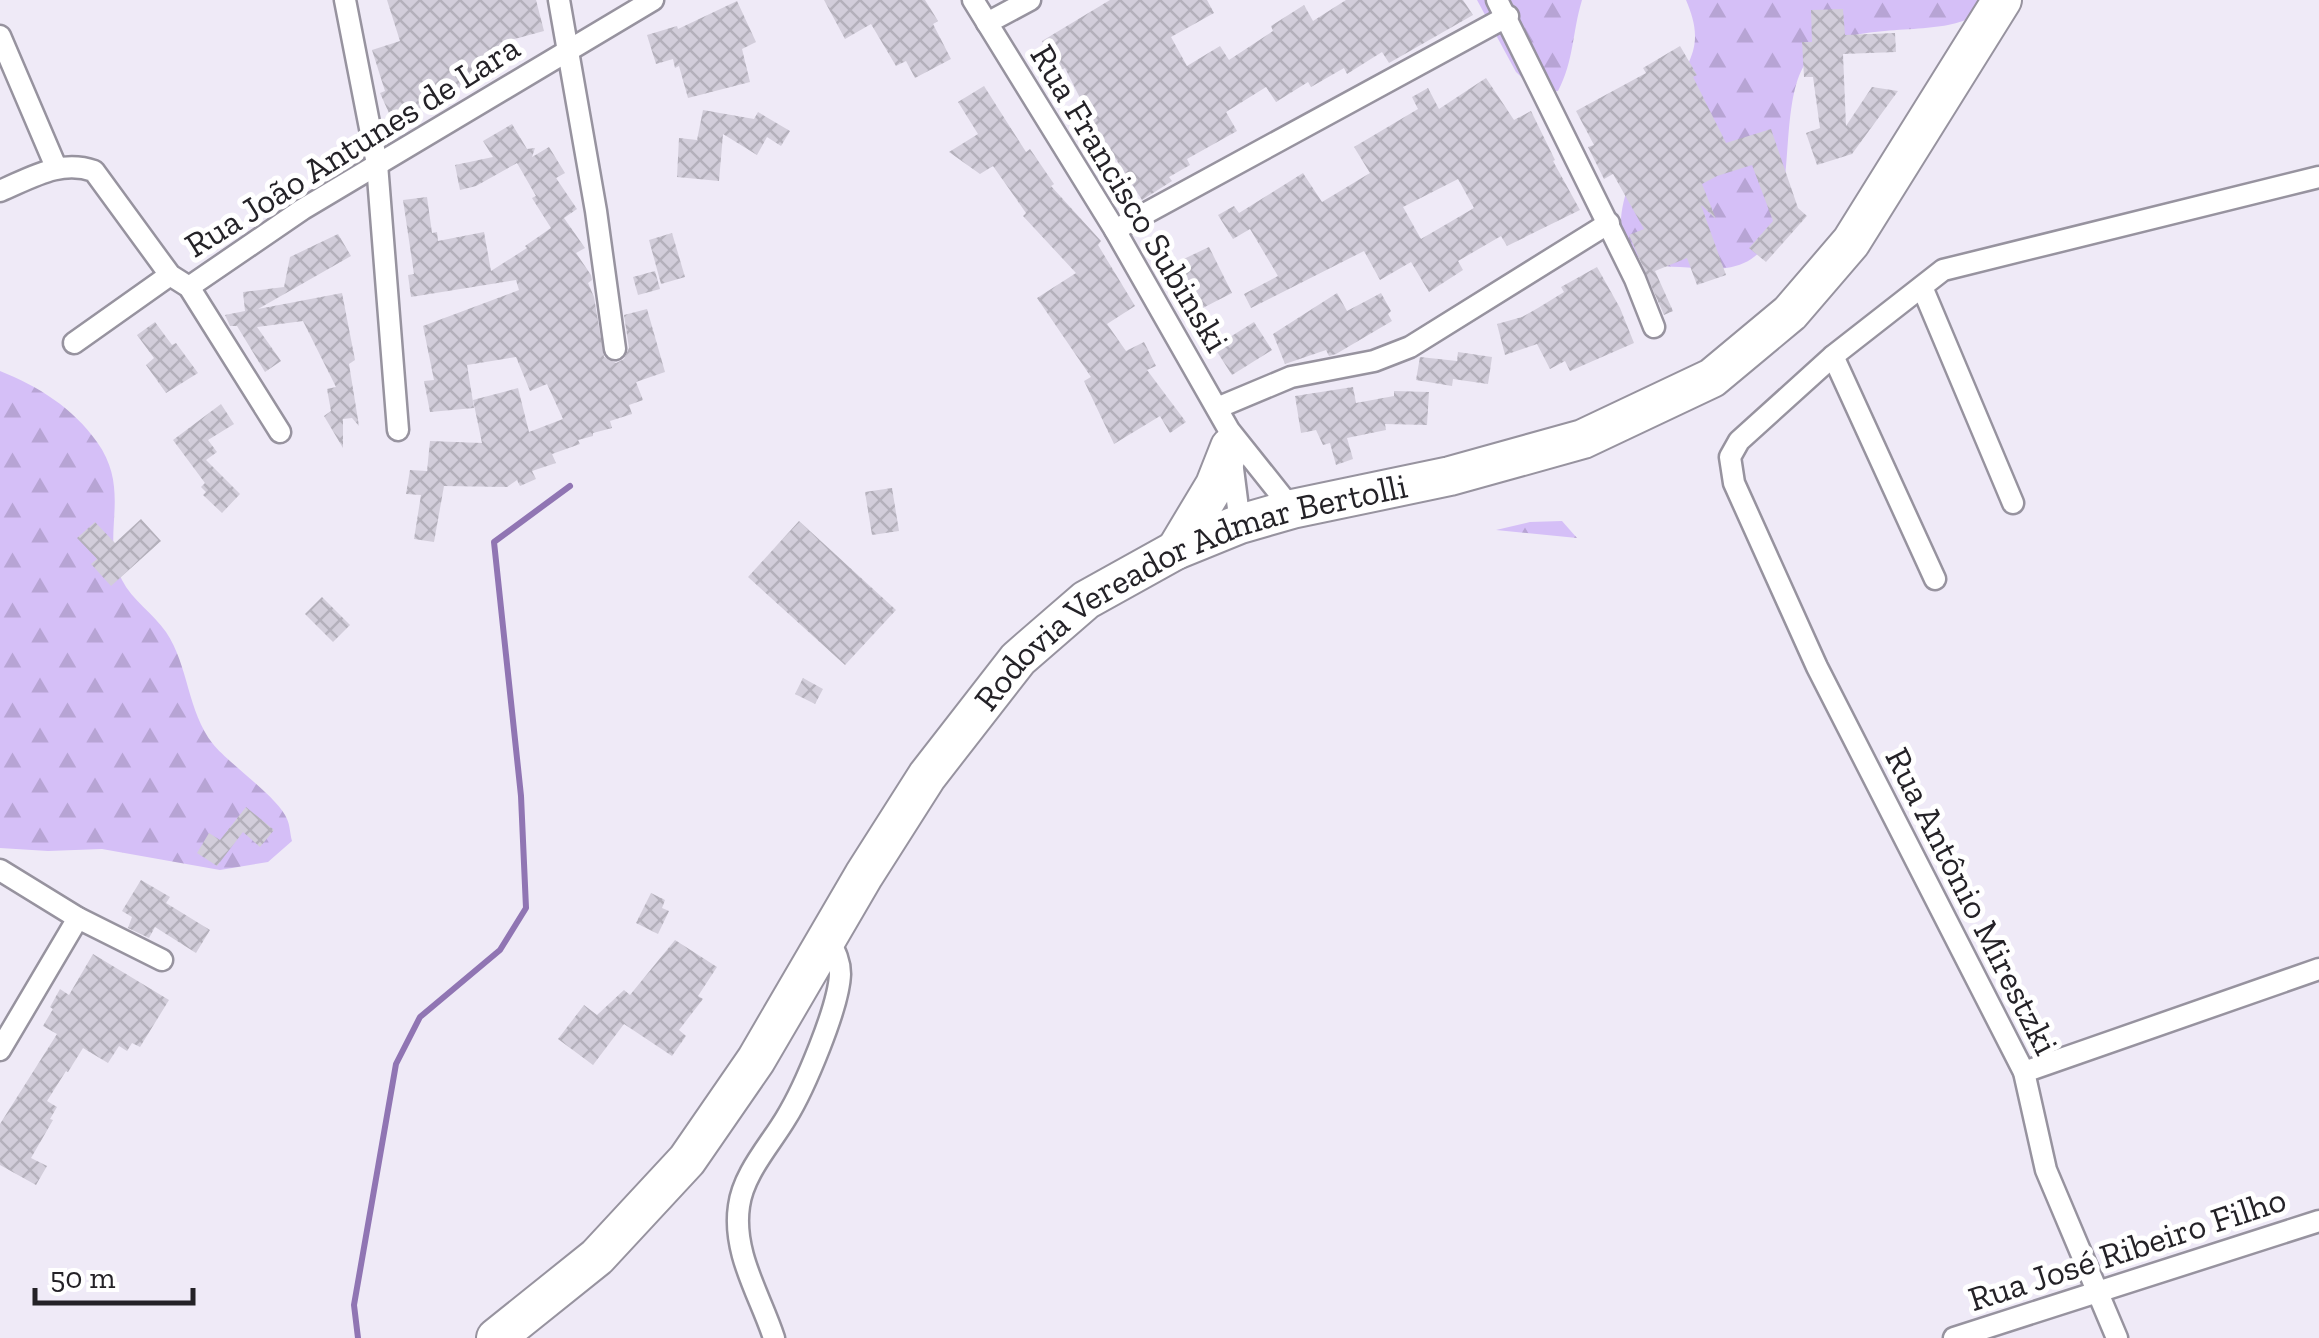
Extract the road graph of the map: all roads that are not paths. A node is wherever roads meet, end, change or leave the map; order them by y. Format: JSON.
{"nodes":[{"id":1,"x":345,"y":0,"type":"edge"},
{"id":2,"x":559,"y":0,"type":"edge"},
{"id":3,"x":653,"y":0,"type":"edge"},
{"id":4,"x":973,"y":0,"type":"edge"},
{"id":5,"x":1030,"y":0,"type":"edge"},
{"id":6,"x":2002,"y":0,"type":"edge"},
{"id":7,"x":1503,"y":8,"type":"edge"},
{"id":8,"x":988,"y":23,"type":"junction"},
{"id":9,"x":0,"y":36,"type":"edge"},
{"id":10,"x":568,"y":48,"type":"junction"},
{"id":11,"x":377,"y":164,"type":"junction"},
{"id":12,"x":56,"y":167,"type":"junction"},
{"id":13,"x":2319,"y":177,"type":"edge"},
{"id":14,"x":0,"y":191,"type":"edge"},
{"id":15,"x":1608,"y":224,"type":"junction"},
{"id":16,"x":1115,"y":230,"type":"junction"},
{"id":17,"x":170,"y":275,"type":"junction"},
{"id":18,"x":189,"y":287,"type":"junction"},
{"id":19,"x":1922,"y":287,"type":"junction"},
{"id":20,"x":1654,"y":327,"type":"dead end"},
{"id":21,"x":74,"y":344,"type":"dead end"},
{"id":22,"x":616,"y":350,"type":"dead end"},
{"id":23,"x":1833,"y":356,"type":"junction"},
{"id":24,"x":1217,"y":408,"type":"junction"},
{"id":25,"x":398,"y":430,"type":"dead end"},
{"id":26,"x":280,"y":432,"type":"dead end"},
{"id":27,"x":1230,"y":438,"type":"junction"},
{"id":28,"x":2013,"y":503,"type":"dead end"},
{"id":29,"x":1292,"y":509,"type":"junction"},
{"id":30,"x":1240,"y":524,"type":"junction"},
{"id":31,"x":1176,"y":550,"type":"junction"},
{"id":32,"x":1935,"y":580,"type":"dead end"},
{"id":33,"x":0,"y":870,"type":"edge"},
{"id":34,"x":78,"y":918,"type":"junction"},
{"id":35,"x":828,"y":938,"type":"junction"},
{"id":36,"x":162,"y":960,"type":"dead end"},
{"id":37,"x":2319,"y":969,"type":"edge"},
{"id":38,"x":0,"y":1050,"type":"edge"},
{"id":39,"x":2024,"y":1072,"type":"junction"},
{"id":40,"x":2319,"y":1222,"type":"edge"},
{"id":41,"x":2097,"y":1292,"type":"junction"},
{"id":42,"x":496,"y":1338,"type":"edge"},
{"id":43,"x":774,"y":1338,"type":"edge"},
{"id":44,"x":1954,"y":1338,"type":"edge"},
{"id":45,"x":2117,"y":1338,"type":"edge"}],
"edges":[{"from":1,"to":11,"type":"street"},
{"from":2,"to":10,"type":"street"},
{"from":3,"to":10,"type":"street","name":"Rua João Antunes de Lara"},
{"from":4,"to":8,"type":"street","name":"Rua Francisco Subinski"},
{"from":5,"to":8,"type":"street"},
{"from":6,"to":29,"type":"highway","name":"Rodovia Vereador Admar Bertolli"},
{"from":7,"to":15,"type":"street"},
{"from":7,"to":16,"type":"street"},
{"from":8,"to":16,"type":"street","name":"Rua Francisco Subinski"},
{"from":9,"to":12,"type":"street"},
{"from":10,"to":11,"type":"street","name":"Rua João Antunes de Lara"},
{"from":10,"to":22,"type":"street"},
{"from":11,"to":18,"type":"street","name":"Rua João Antunes de Lara"},
{"from":11,"to":25,"type":"street"},
{"from":12,"to":14,"type":"street"},
{"from":12,"to":17,"type":"street"},
{"from":13,"to":19,"type":"street"},
{"from":15,"to":20,"type":"street"},
{"from":15,"to":24,"type":"street"},
{"from":16,"to":24,"type":"street","name":"Rua Francisco Subinski"},
{"from":17,"to":18,"type":"street"},
{"from":17,"to":21,"type":"street"},
{"from":18,"to":26,"type":"street"},
{"from":19,"to":23,"type":"street"},
{"from":19,"to":28,"type":"street"},
{"from":23,"to":32,"type":"street"},
{"from":23,"to":39,"type":"street","name":"Rua Antônio Mirestzki"},
{"from":24,"to":27,"type":"street","name":"Rua Francisco Subinski"},
{"from":27,"to":29,"type":"street","name":"Rua Francisco Subinski"},
{"from":27,"to":30,"type":"street","name":"Rua Francisco Subinski"},
{"from":27,"to":31,"type":"highway"},
{"from":29,"to":30,"type":"highway","name":"Rodovia Vereador Admar Bertolli"},
{"from":30,"to":31,"type":"highway","name":"Rodovia Vereador Admar Bertolli"},
{"from":31,"to":35,"type":"highway","name":"Rodovia Vereador Admar Bertolli"},
{"from":33,"to":34,"type":"street"},
{"from":34,"to":36,"type":"street"},
{"from":34,"to":38,"type":"street"},
{"from":35,"to":42,"type":"highway","name":"Rodovia Vereador Admar Bertolli"},
{"from":35,"to":43,"type":"street"},
{"from":37,"to":39,"type":"street"},
{"from":39,"to":41,"type":"street","name":"Rua Antônio Mirestzki"},
{"from":40,"to":41,"type":"street","name":"Rua José Ribeiro Filho"},
{"from":41,"to":44,"type":"street","name":"Rua José Ribeiro Filho"},
{"from":41,"to":45,"type":"street","name":"Rua Antônio Mirestzki"}]}
